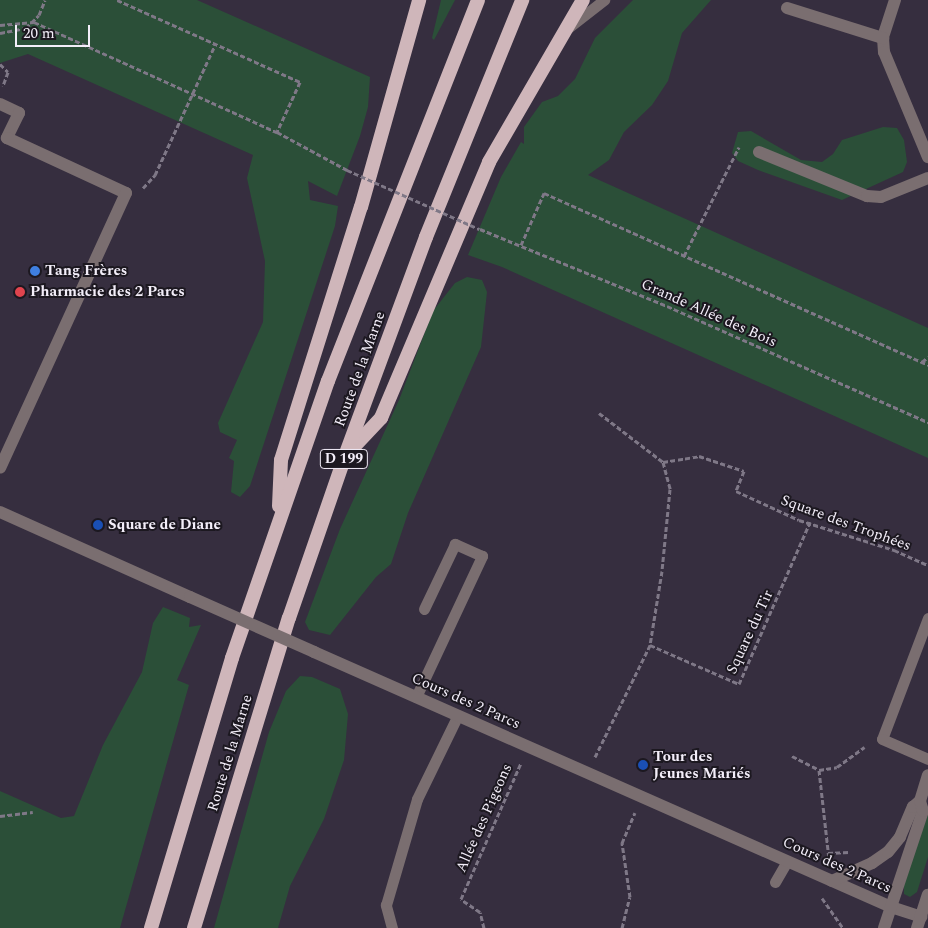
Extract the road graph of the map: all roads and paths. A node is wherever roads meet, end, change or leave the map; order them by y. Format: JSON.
{"nodes":[{"id":1,"x":45,"y":0,"type":"edge"},
{"id":2,"x":117,"y":0,"type":"edge"},
{"id":3,"x":419,"y":0,"type":"edge"},
{"id":4,"x":478,"y":0,"type":"edge"},
{"id":5,"x":522,"y":0,"type":"edge"},
{"id":6,"x":583,"y":0,"type":"edge"},
{"id":7,"x":604,"y":0,"type":"edge"},
{"id":8,"x":894,"y":0,"type":"edge"},
{"id":9,"x":787,"y":8,"type":"dead end"},
{"id":10,"x":34,"y":22,"type":"junction"},
{"id":11,"x":0,"y":25,"type":"edge"},
{"id":12,"x":564,"y":30,"type":"junction"},
{"id":13,"x":0,"y":34,"type":"edge"},
{"id":14,"x":883,"y":38,"type":"junction"},
{"id":15,"x":216,"y":43,"type":"junction"},
{"id":16,"x":0,"y":64,"type":"edge"},
{"id":17,"x":1,"y":90,"type":"edge"},
{"id":18,"x":194,"y":95,"type":"junction"},
{"id":19,"x":0,"y":104,"type":"edge"},
{"id":20,"x":276,"y":132,"type":"junction"},
{"id":21,"x":759,"y":152,"type":"joint"},
{"id":22,"x":928,"y":156,"type":"edge"},
{"id":23,"x":928,"y":178,"type":"edge"},
{"id":24,"x":126,"y":193,"type":"junction"},
{"id":25,"x":521,"y":245,"type":"junction"},
{"id":26,"x":684,"y":256,"type":"junction"},
{"id":27,"x":928,"y":357,"type":"edge"},
{"id":28,"x":922,"y":362,"type":"junction"},
{"id":29,"x":928,"y":365,"type":"edge"},
{"id":30,"x":599,"y":413,"type":"dead end"},
{"id":31,"x":928,"y":422,"type":"edge"},
{"id":32,"x":345,"y":456,"type":"junction"},
{"id":33,"x":663,"y":462,"type":"junction"},
{"id":34,"x":0,"y":468,"type":"edge"},
{"id":35,"x":0,"y":512,"type":"edge"},
{"id":36,"x":279,"y":521,"type":"junction"},
{"id":37,"x":810,"y":522,"type":"junction"},
{"id":38,"x":928,"y":565,"type":"edge"},
{"id":39,"x":424,"y":609,"type":"dead end"},
{"id":40,"x":928,"y":618,"type":"edge"},
{"id":41,"x":650,"y":645,"type":"junction"},
{"id":42,"x":416,"y":697,"type":"junction"},
{"id":43,"x":458,"y":715,"type":"junction"},
{"id":44,"x":882,"y":739,"type":"junction"},
{"id":45,"x":528,"y":746,"type":"junction"},
{"id":46,"x":792,"y":756,"type":"dead end"},
{"id":47,"x":928,"y":759,"type":"edge"},
{"id":48,"x":819,"y":770,"type":"junction"},
{"id":49,"x":587,"y":773,"type":"junction"},
{"id":50,"x":928,"y":775,"type":"edge"},
{"id":51,"x":642,"y":798,"type":"junction"},
{"id":52,"x":920,"y":801,"type":"junction"},
{"id":53,"x":33,"y":812,"type":"dead end"},
{"id":54,"x":0,"y":816,"type":"edge"},
{"id":55,"x":856,"y":850,"type":"dead end"},
{"id":56,"x":828,"y":853,"type":"junction"},
{"id":57,"x":787,"y":861,"type":"junction"},
{"id":58,"x":828,"y":879,"type":"junction"},
{"id":59,"x":775,"y":882,"type":"dead end"},
{"id":60,"x":928,"y":895,"type":"edge"},
{"id":61,"x":891,"y":907,"type":"junction"},
{"id":62,"x":919,"y":922,"type":"edge"},
{"id":63,"x":150,"y":928,"type":"edge"},
{"id":64,"x":194,"y":928,"type":"edge"},
{"id":65,"x":392,"y":928,"type":"edge"},
{"id":66,"x":484,"y":928,"type":"edge"},
{"id":67,"x":622,"y":928,"type":"edge"},
{"id":68,"x":843,"y":928,"type":"edge"},
{"id":69,"x":884,"y":928,"type":"edge"}],
"edges":[{"from":1,"to":10,"type":"path"},
{"from":2,"to":15,"type":"path"},
{"from":3,"to":36,"type":"highway"},
{"from":4,"to":36,"type":"highway","name":"Route de la Marne","number":"D 199"},
{"from":5,"to":32,"type":"highway","name":"Route de la Marne","number":"D 199"},
{"from":6,"to":12,"type":"highway"},
{"from":7,"to":12,"type":"lane"},
{"from":8,"to":14,"type":"street"},
{"from":9,"to":14,"type":"street"},
{"from":10,"to":11,"type":"path"},
{"from":10,"to":13,"type":"path"},
{"from":10,"to":18,"type":"path","name":"Grande Allée des Bois"},
{"from":12,"to":32,"type":"highway"},
{"from":14,"to":22,"type":"street"},
{"from":15,"to":18,"type":"path"},
{"from":15,"to":20,"type":"path"},
{"from":16,"to":17,"type":"path"},
{"from":18,"to":20,"type":"path","name":"Grande Allée des Bois"},
{"from":18,"to":24,"type":"path"},
{"from":19,"to":24,"type":"street"},
{"from":20,"to":25,"type":"path","name":"Grande Allée des Bois","bridge":true},
{"from":21,"to":23,"type":"street"},
{"from":21,"to":26,"type":"path"},
{"from":24,"to":34,"type":"street"},
{"from":25,"to":26,"type":"path"},
{"from":25,"to":31,"type":"path","name":"Grande Allée des Bois"},
{"from":26,"to":28,"type":"path"},
{"from":27,"to":28,"type":"path"},
{"from":28,"to":29,"type":"path"},
{"from":30,"to":33,"type":"path"},
{"from":32,"to":64,"type":"highway","name":"Route de la Marne","number":"D 199"},
{"from":33,"to":37,"type":"path","name":"Square des Trophées"},
{"from":33,"to":41,"type":"path"},
{"from":35,"to":42,"type":"street","name":"Cours des 2 Parcs","bridge":true},
{"from":36,"to":63,"type":"highway","name":"Route de la Marne","number":"D 199"},
{"from":37,"to":38,"type":"path","name":"Square des Trophées"},
{"from":37,"to":41,"type":"path","name":"Square du Tir"},
{"from":39,"to":42,"type":"lane"},
{"from":40,"to":44,"type":"lane"},
{"from":41,"to":49,"type":"path"},
{"from":42,"to":43,"type":"street","name":"Cours des 2 Parcs"},
{"from":43,"to":45,"type":"street","name":"Cours des 2 Parcs"},
{"from":43,"to":65,"type":"lane"},
{"from":44,"to":47,"type":"lane"},
{"from":44,"to":48,"type":"path"},
{"from":45,"to":49,"type":"street","name":"Cours des 2 Parcs"},
{"from":45,"to":66,"type":"path","name":"Allée des Pigeons"},
{"from":46,"to":48,"type":"path"},
{"from":48,"to":56,"type":"path"},
{"from":49,"to":51,"type":"street","name":"Cours des 2 Parcs"},
{"from":50,"to":52,"type":"street"},
{"from":51,"to":57,"type":"street","name":"Cours des 2 Parcs"},
{"from":51,"to":67,"type":"path"},
{"from":52,"to":58,"type":"street"},
{"from":52,"to":61,"type":"street"},
{"from":53,"to":54,"type":"path"},
{"from":55,"to":56,"type":"path"},
{"from":56,"to":58,"type":"path"},
{"from":57,"to":58,"type":"street","name":"Cours des 2 Parcs"},
{"from":57,"to":59,"type":"lane"},
{"from":58,"to":61,"type":"street","name":"Cours des 2 Parcs"},
{"from":58,"to":68,"type":"path"},
{"from":60,"to":62,"type":"street"},
{"from":61,"to":62,"type":"street","name":"Cours des 2 Parcs"},
{"from":61,"to":69,"type":"street"}]}
